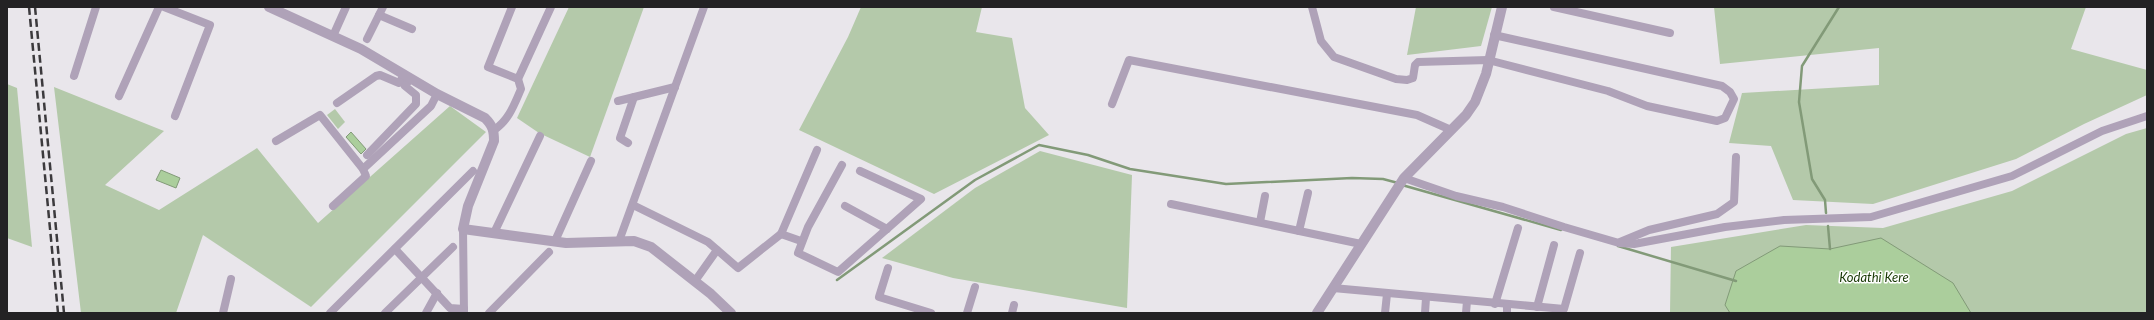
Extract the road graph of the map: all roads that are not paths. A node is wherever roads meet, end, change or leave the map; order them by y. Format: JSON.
{"nodes":[{"id":1,"x":96,"y":7,"type":"edge"},
{"id":2,"x":159,"y":7,"type":"edge"},
{"id":3,"x":164,"y":7,"type":"edge"},
{"id":4,"x":269,"y":7,"type":"edge"},
{"id":5,"x":346,"y":7,"type":"edge"},
{"id":6,"x":512,"y":7,"type":"edge"},
{"id":7,"x":551,"y":7,"type":"edge"},
{"id":8,"x":704,"y":7,"type":"edge"},
{"id":9,"x":1312,"y":7,"type":"edge"},
{"id":10,"x":1502,"y":7,"type":"edge"},
{"id":11,"x":1554,"y":7,"type":"edge"},
{"id":12,"x":285,"y":10,"type":"edge"},
{"id":13,"x":381,"y":11,"type":"edge"},
{"id":14,"x":412,"y":29,"type":"dead end"},
{"id":15,"x":1670,"y":33,"type":"dead end"},
{"id":16,"x":1494,"y":35,"type":"junction"},
{"id":17,"x":334,"y":36,"type":"junction"},
{"id":18,"x":367,"y":40,"type":"dead end"},
{"id":19,"x":1488,"y":60,"type":"junction"},
{"id":20,"x":74,"y":76,"type":"dead end"},
{"id":21,"x":518,"y":79,"type":"junction"},
{"id":22,"x":404,"y":81,"type":"junction"},
{"id":23,"x":675,"y":87,"type":"junction"},
{"id":24,"x":437,"y":94,"type":"junction"},
{"id":25,"x":119,"y":96,"type":"dead end"},
{"id":26,"x":634,"y":97,"type":"junction"},
{"id":27,"x":618,"y":101,"type":"dead end"},
{"id":28,"x":337,"y":103,"type":"dead end"},
{"id":29,"x":1112,"y":104,"type":"dead end"},
{"id":30,"x":175,"y":116,"type":"dead end"},
{"id":31,"x":2147,"y":116,"type":"edge"},
{"id":32,"x":494,"y":130,"type":"junction"},
{"id":33,"x":1451,"y":130,"type":"junction"},
{"id":34,"x":540,"y":136,"type":"dead end"},
{"id":35,"x":276,"y":141,"type":"dead end"},
{"id":36,"x":628,"y":143,"type":"dead end"},
{"id":37,"x":817,"y":150,"type":"dead end"},
{"id":38,"x":367,"y":155,"type":"dead end"},
{"id":39,"x":1736,"y":157,"type":"dead end"},
{"id":40,"x":591,"y":161,"type":"dead end"},
{"id":41,"x":842,"y":165,"type":"dead end"},
{"id":42,"x":363,"y":169,"type":"junction"},
{"id":43,"x":473,"y":171,"type":"dead end"},
{"id":44,"x":860,"y":171,"type":"dead end"},
{"id":45,"x":1404,"y":178,"type":"junction"},
{"id":46,"x":1308,"y":193,"type":"dead end"},
{"id":47,"x":1265,"y":196,"type":"dead end"},
{"id":48,"x":1171,"y":204,"type":"dead end"},
{"id":49,"x":634,"y":205,"type":"junction"},
{"id":50,"x":333,"y":206,"type":"dead end"},
{"id":51,"x":845,"y":206,"type":"dead end"},
{"id":52,"x":1260,"y":222,"type":"junction"},
{"id":53,"x":1518,"y":228,"type":"dead end"},
{"id":54,"x":463,"y":229,"type":"junction"},
{"id":55,"x":887,"y":229,"type":"junction"},
{"id":56,"x":1299,"y":231,"type":"junction"},
{"id":57,"x":494,"y":233,"type":"junction"},
{"id":58,"x":780,"y":234,"type":"junction"},
{"id":59,"x":555,"y":241,"type":"junction"},
{"id":60,"x":619,"y":241,"type":"junction"},
{"id":61,"x":801,"y":241,"type":"junction"},
{"id":62,"x":1619,"y":243,"type":"junction"},
{"id":63,"x":1361,"y":244,"type":"junction"},
{"id":64,"x":1554,"y":245,"type":"dead end"},
{"id":65,"x":453,"y":247,"type":"dead end"},
{"id":66,"x":395,"y":249,"type":"junction"},
{"id":67,"x":717,"y":250,"type":"junction"},
{"id":68,"x":549,"y":252,"type":"dead end"},
{"id":69,"x":1580,"y":253,"type":"dead end"},
{"id":70,"x":888,"y":268,"type":"dead end"},
{"id":71,"x":421,"y":277,"type":"junction"},
{"id":72,"x":231,"y":279,"type":"dead end"},
{"id":73,"x":696,"y":281,"type":"junction"},
{"id":74,"x":975,"y":287,"type":"dead end"},
{"id":75,"x":1333,"y":288,"type":"junction"},
{"id":76,"x":437,"y":293,"type":"junction"},
{"id":77,"x":1387,"y":294,"type":"junction"},
{"id":78,"x":1426,"y":298,"type":"junction"},
{"id":79,"x":1467,"y":301,"type":"junction"},
{"id":80,"x":1495,"y":304,"type":"junction"},
{"id":81,"x":1537,"y":307,"type":"junction"},
{"id":82,"x":447,"y":309,"type":"edge"},
{"id":83,"x":1507,"y":309,"type":"edge"},
{"id":84,"x":464,"y":311,"type":"edge"},
{"id":85,"x":1564,"y":311,"type":"edge"},
{"id":86,"x":223,"y":313,"type":"edge"},
{"id":87,"x":330,"y":313,"type":"edge"},
{"id":88,"x":385,"y":313,"type":"edge"},
{"id":89,"x":426,"y":313,"type":"edge"},
{"id":90,"x":488,"y":313,"type":"edge"},
{"id":91,"x":731,"y":313,"type":"edge"},
{"id":92,"x":931,"y":313,"type":"edge"},
{"id":93,"x":967,"y":313,"type":"edge"},
{"id":94,"x":1317,"y":313,"type":"edge"},
{"id":95,"x":1384,"y":313,"type":"edge"},
{"id":96,"x":1425,"y":313,"type":"edge"},
{"id":97,"x":1466,"y":313,"type":"edge"}],
"edges":[{"from":1,"to":20,"type":"street"},
{"from":2,"to":25,"type":"street"},
{"from":3,"to":30,"type":"street"},
{"from":4,"to":12,"type":"street"},
{"from":5,"to":17,"type":"street"},
{"from":6,"to":21,"type":"street"},
{"from":7,"to":21,"type":"street"},
{"from":8,"to":23,"type":"street"},
{"from":9,"to":19,"type":"street"},
{"from":10,"to":16,"type":"street"},
{"from":11,"to":15,"type":"street"},
{"from":12,"to":17,"type":"street"},
{"from":13,"to":14,"type":"street"},
{"from":13,"to":18,"type":"street"},
{"from":16,"to":19,"type":"street"},
{"from":16,"to":19,"type":"street"},
{"from":17,"to":22,"type":"street"},
{"from":19,"to":33,"type":"street"},
{"from":21,"to":32,"type":"street"},
{"from":22,"to":24,"type":"street"},
{"from":22,"to":28,"type":"street"},
{"from":22,"to":38,"type":"street"},
{"from":23,"to":26,"type":"street"},
{"from":23,"to":49,"type":"street"},
{"from":24,"to":32,"type":"street"},
{"from":24,"to":42,"type":"street"},
{"from":26,"to":27,"type":"street"},
{"from":26,"to":36,"type":"street"},
{"from":29,"to":33,"type":"street"},
{"from":31,"to":62,"type":"street"},
{"from":32,"to":54,"type":"street"},
{"from":33,"to":45,"type":"street"},
{"from":34,"to":57,"type":"street"},
{"from":35,"to":42,"type":"street"},
{"from":37,"to":58,"type":"street"},
{"from":39,"to":62,"type":"street"},
{"from":40,"to":59,"type":"street"},
{"from":41,"to":61,"type":"street"},
{"from":42,"to":50,"type":"street"},
{"from":43,"to":66,"type":"street"},
{"from":44,"to":55,"type":"street"},
{"from":45,"to":62,"type":"street"},
{"from":45,"to":63,"type":"street"},
{"from":46,"to":56,"type":"street"},
{"from":47,"to":52,"type":"street"},
{"from":48,"to":52,"type":"street"},
{"from":49,"to":60,"type":"street"},
{"from":49,"to":67,"type":"street"},
{"from":51,"to":55,"type":"street"},
{"from":52,"to":56,"type":"street"},
{"from":53,"to":80,"type":"street"},
{"from":54,"to":57,"type":"street"},
{"from":54,"to":84,"type":"street"},
{"from":55,"to":61,"type":"street"},
{"from":56,"to":63,"type":"street"},
{"from":57,"to":59,"type":"street"},
{"from":58,"to":61,"type":"street"},
{"from":58,"to":67,"type":"street"},
{"from":59,"to":60,"type":"street"},
{"from":60,"to":73,"type":"street"},
{"from":63,"to":75,"type":"street"},
{"from":64,"to":81,"type":"street"},
{"from":65,"to":71,"type":"street"},
{"from":66,"to":71,"type":"street"},
{"from":66,"to":87,"type":"street"},
{"from":67,"to":73,"type":"street"},
{"from":68,"to":90,"type":"street"},
{"from":69,"to":85,"type":"street"},
{"from":70,"to":92,"type":"street"},
{"from":71,"to":76,"type":"street"},
{"from":71,"to":88,"type":"street"},
{"from":72,"to":86,"type":"street"},
{"from":73,"to":91,"type":"street"},
{"from":74,"to":93,"type":"street"},
{"from":75,"to":77,"type":"street"},
{"from":75,"to":94,"type":"street"},
{"from":76,"to":82,"type":"street"},
{"from":76,"to":89,"type":"street"},
{"from":77,"to":78,"type":"street"},
{"from":77,"to":95,"type":"street"},
{"from":78,"to":79,"type":"street"},
{"from":78,"to":96,"type":"street"},
{"from":79,"to":80,"type":"street"},
{"from":79,"to":97,"type":"street"},
{"from":80,"to":83,"type":"street"},
{"from":81,"to":83,"type":"street"},
{"from":81,"to":85,"type":"street"},
{"from":82,"to":84,"type":"street"}]}
